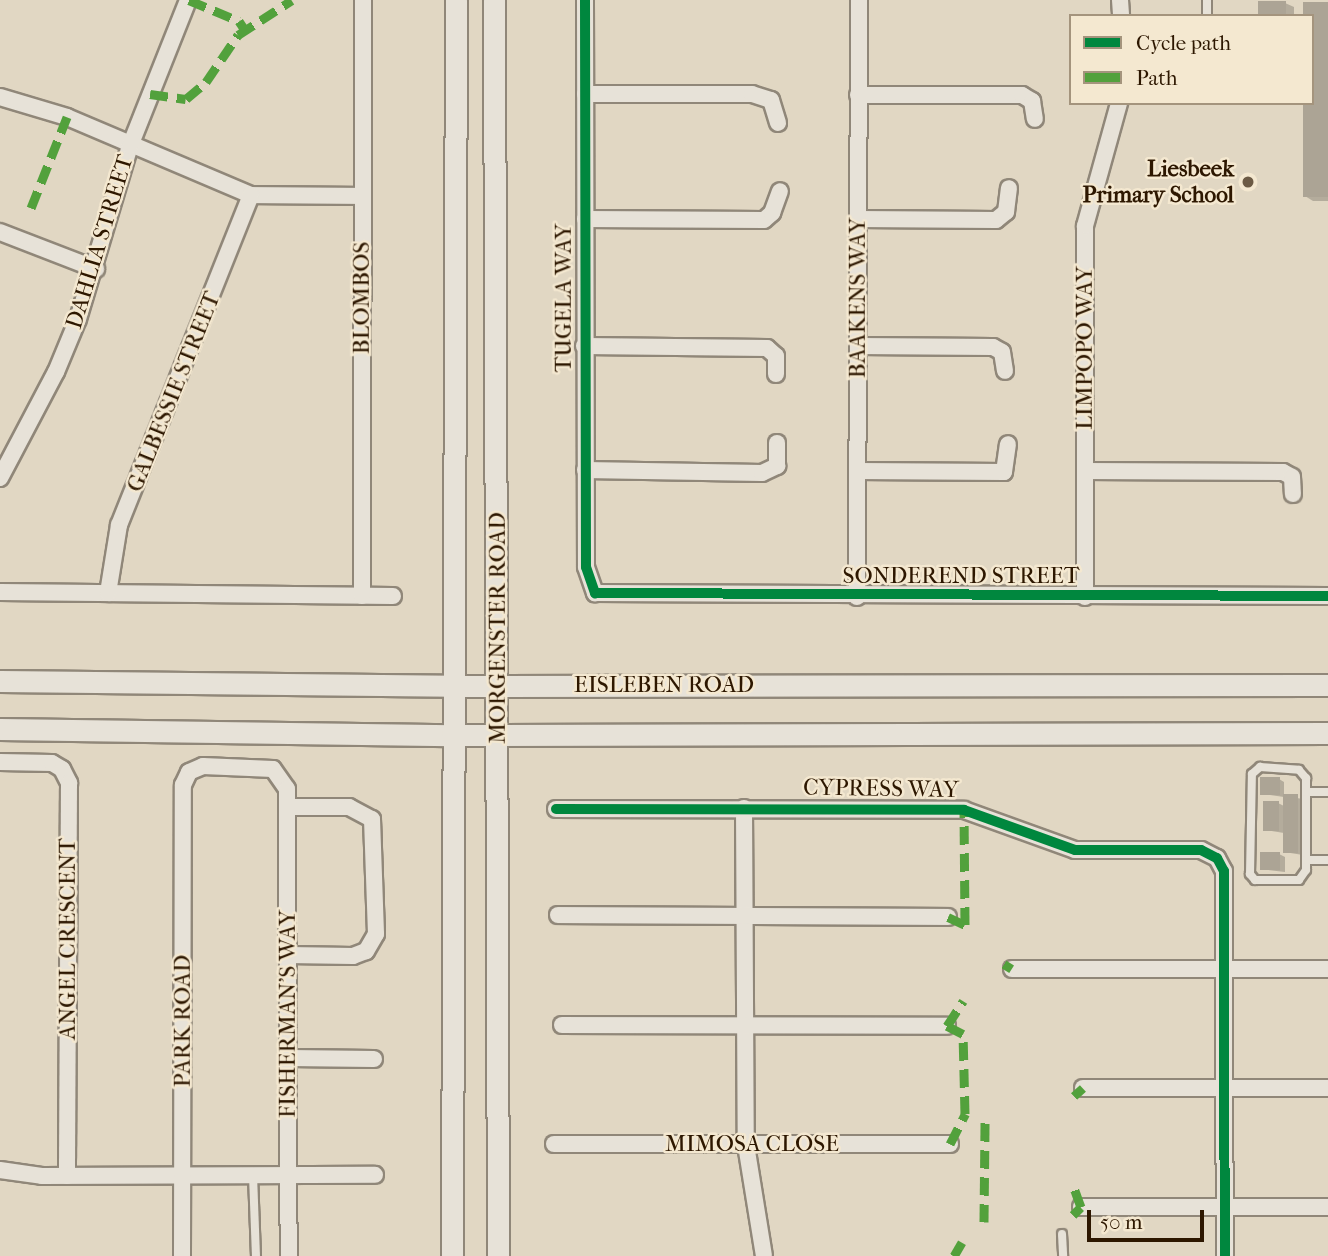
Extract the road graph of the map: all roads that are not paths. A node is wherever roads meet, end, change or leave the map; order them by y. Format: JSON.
{"nodes":[{"id":1,"x":188,"y":0,"type":"edge"},
{"id":2,"x":363,"y":0,"type":"edge"},
{"id":3,"x":456,"y":0,"type":"edge"},
{"id":4,"x":494,"y":0,"type":"edge"},
{"id":5,"x":585,"y":0,"type":"edge"},
{"id":6,"x":859,"y":0,"type":"edge"},
{"id":7,"x":585,"y":94,"type":"junction"},
{"id":8,"x":858,"y":95,"type":"junction"},
{"id":9,"x":0,"y":97,"type":"edge"},
{"id":10,"x":1118,"y":105,"type":"edge"},
{"id":11,"x":1035,"y":119,"type":"dead end"},
{"id":12,"x":778,"y":123,"type":"dead end"},
{"id":13,"x":130,"y":145,"type":"junction"},
{"id":14,"x":1009,"y":188,"type":"dead end"},
{"id":15,"x":780,"y":191,"type":"dead end"},
{"id":16,"x":251,"y":195,"type":"junction"},
{"id":17,"x":361,"y":196,"type":"junction"},
{"id":18,"x":585,"y":219,"type":"junction"},
{"id":19,"x":858,"y":219,"type":"junction"},
{"id":20,"x":0,"y":232,"type":"edge"},
{"id":21,"x":96,"y":269,"type":"junction"},
{"id":22,"x":584,"y":346,"type":"junction"},
{"id":23,"x":858,"y":346,"type":"junction"},
{"id":24,"x":1005,"y":371,"type":"dead end"},
{"id":25,"x":776,"y":374,"type":"dead end"},
{"id":26,"x":778,"y":443,"type":"dead end"},
{"id":27,"x":1008,"y":444,"type":"dead end"},
{"id":28,"x":585,"y":470,"type":"junction"},
{"id":29,"x":858,"y":471,"type":"junction"},
{"id":30,"x":1085,"y":471,"type":"junction"},
{"id":31,"x":0,"y":478,"type":"edge"},
{"id":32,"x":1293,"y":494,"type":"dead end"},
{"id":33,"x":0,"y":592,"type":"edge"},
{"id":34,"x":108,"y":593,"type":"junction"},
{"id":35,"x":595,"y":593,"type":"joint"},
{"id":36,"x":362,"y":596,"type":"junction"},
{"id":37,"x":393,"y":596,"type":"dead end"},
{"id":38,"x":1328,"y":596,"type":"edge"},
{"id":39,"x":857,"y":597,"type":"junction"},
{"id":40,"x":1084,"y":597,"type":"junction"},
{"id":41,"x":0,"y":681,"type":"edge"},
{"id":42,"x":1328,"y":685,"type":"edge"},
{"id":43,"x":452,"y":686,"type":"junction"},
{"id":44,"x":499,"y":686,"type":"junction"},
{"id":45,"x":0,"y":729,"type":"edge"},
{"id":46,"x":1328,"y":733,"type":"edge"},
{"id":47,"x":452,"y":734,"type":"junction"},
{"id":48,"x":499,"y":734,"type":"junction"},
{"id":49,"x":0,"y":762,"type":"edge"},
{"id":50,"x":183,"y":785,"type":"joint"},
{"id":51,"x":1306,"y":792,"type":"junction"},
{"id":52,"x":1328,"y":792,"type":"edge"},
{"id":53,"x":288,"y":807,"type":"junction"},
{"id":54,"x":744,"y":808,"type":"junction"},
{"id":55,"x":556,"y":809,"type":"dead end"},
{"id":56,"x":1306,"y":860,"type":"junction"},
{"id":57,"x":1328,"y":860,"type":"edge"},
{"id":58,"x":558,"y":915,"type":"dead end"},
{"id":59,"x":745,"y":917,"type":"junction"},
{"id":60,"x":948,"y":917,"type":"dead end"},
{"id":61,"x":288,"y":955,"type":"junction"},
{"id":62,"x":1225,"y":969,"type":"junction"},
{"id":63,"x":1328,"y":969,"type":"edge"},
{"id":64,"x":1012,"y":970,"type":"dead end"},
{"id":65,"x":562,"y":1025,"type":"dead end"},
{"id":66,"x":745,"y":1025,"type":"junction"},
{"id":67,"x":947,"y":1026,"type":"dead end"},
{"id":68,"x":289,"y":1058,"type":"junction"},
{"id":69,"x":374,"y":1059,"type":"dead end"},
{"id":70,"x":1328,"y":1087,"type":"edge"},
{"id":71,"x":1083,"y":1088,"type":"dead end"},
{"id":72,"x":1225,"y":1088,"type":"junction"},
{"id":73,"x":554,"y":1144,"type":"dead end"},
{"id":74,"x":746,"y":1144,"type":"junction"},
{"id":75,"x":950,"y":1144,"type":"dead end"},
{"id":76,"x":0,"y":1170,"type":"edge"},
{"id":77,"x":182,"y":1175,"type":"junction"},
{"id":78,"x":253,"y":1175,"type":"junction"},
{"id":79,"x":289,"y":1175,"type":"junction"},
{"id":80,"x":375,"y":1175,"type":"dead end"},
{"id":81,"x":67,"y":1176,"type":"junction"},
{"id":82,"x":1080,"y":1207,"type":"dead end"},
{"id":83,"x":1225,"y":1207,"type":"junction"},
{"id":84,"x":1328,"y":1207,"type":"edge"},
{"id":85,"x":1062,"y":1234,"type":"dead end"},
{"id":86,"x":182,"y":1256,"type":"edge"},
{"id":87,"x":256,"y":1256,"type":"edge"},
{"id":88,"x":289,"y":1256,"type":"edge"},
{"id":89,"x":452,"y":1256,"type":"edge"},
{"id":90,"x":498,"y":1256,"type":"edge"},
{"id":91,"x":764,"y":1256,"type":"edge"},
{"id":92,"x":1063,"y":1256,"type":"edge"},
{"id":93,"x":1225,"y":1256,"type":"edge"}],
"edges":[{"from":1,"to":13,"type":"street","name":"DAHLIA STREET"},
{"from":2,"to":17,"type":"street","name":"BLOMBOS"},
{"from":3,"to":43,"type":"main road","name":"MORGENSTER ROAD"},
{"from":4,"to":44,"type":"main road","name":"MORGENSTER ROAD"},
{"from":5,"to":7,"type":"street","name":"TUGELA WAY"},
{"from":6,"to":8,"type":"street","name":"BAAKENS WAY"},
{"from":7,"to":12,"type":"street"},
{"from":7,"to":18,"type":"street","name":"TUGELA WAY"},
{"from":8,"to":11,"type":"street"},
{"from":8,"to":19,"type":"street","name":"BAAKENS WAY"},
{"from":9,"to":13,"type":"street"},
{"from":10,"to":30,"type":"street","name":"LIMPOPO WAY"},
{"from":13,"to":16,"type":"street"},
{"from":13,"to":21,"type":"street","name":"DAHLIA STREET"},
{"from":14,"to":19,"type":"street"},
{"from":15,"to":18,"type":"street"},
{"from":16,"to":17,"type":"street"},
{"from":16,"to":34,"type":"street","name":"GALBESSIE STREET"},
{"from":17,"to":36,"type":"street","name":"BLOMBOS"},
{"from":18,"to":22,"type":"street","name":"TUGELA WAY"},
{"from":19,"to":23,"type":"street","name":"BAAKENS WAY"},
{"from":20,"to":21,"type":"street"},
{"from":21,"to":31,"type":"street","name":"DAHLIA STREET"},
{"from":22,"to":25,"type":"street"},
{"from":22,"to":28,"type":"street","name":"TUGELA WAY"},
{"from":23,"to":24,"type":"street"},
{"from":23,"to":29,"type":"street","name":"BAAKENS WAY"},
{"from":26,"to":28,"type":"street"},
{"from":27,"to":29,"type":"street"},
{"from":28,"to":35,"type":"street","name":"TUGELA WAY"},
{"from":29,"to":39,"type":"street","name":"BAAKENS WAY"},
{"from":30,"to":32,"type":"street"},
{"from":30,"to":40,"type":"street","name":"LIMPOPO WAY"},
{"from":33,"to":34,"type":"street"},
{"from":34,"to":36,"type":"street"},
{"from":35,"to":39,"type":"street","name":"SONDEREND STREET"},
{"from":36,"to":37,"type":"street"},
{"from":38,"to":40,"type":"street","name":"SONDEREND STREET"},
{"from":39,"to":40,"type":"street","name":"SONDEREND STREET"},
{"from":41,"to":43,"type":"main road","name":"EISLEBEN ROAD"},
{"from":42,"to":44,"type":"main road","name":"EISLEBEN ROAD"},
{"from":43,"to":44,"type":"main road","name":"EISLEBEN ROAD"},
{"from":43,"to":47,"type":"main road","name":"MORGENSTER ROAD"},
{"from":44,"to":48,"type":"main road","name":"MORGENSTER ROAD"},
{"from":45,"to":47,"type":"main road","name":"EISLEBEN ROAD"},
{"from":46,"to":48,"type":"main road","name":"EISLEBEN ROAD"},
{"from":47,"to":48,"type":"main road","name":"EISLEBEN ROAD"},
{"from":47,"to":89,"type":"main road","name":"MORGENSTER ROAD"},
{"from":48,"to":90,"type":"main road","name":"MORGENSTER ROAD"},
{"from":49,"to":81,"type":"street","name":"ANGEL CRESCENT"},
{"from":50,"to":53,"type":"street","name":"FISHERMAN'S WAY"},
{"from":50,"to":77,"type":"street","name":"PARK ROAD"},
{"from":51,"to":52,"type":"lane"},
{"from":51,"to":56,"type":"lane"},
{"from":51,"to":56,"type":"lane"},
{"from":53,"to":61,"type":"street","name":"FISHERMAN'S WAY"},
{"from":53,"to":61,"type":"street"},
{"from":54,"to":55,"type":"street","name":"CYPRESS WAY"},
{"from":54,"to":59,"type":"street"},
{"from":54,"to":62,"type":"street","name":"CYPRESS WAY"},
{"from":56,"to":57,"type":"lane"},
{"from":58,"to":59,"type":"street"},
{"from":59,"to":60,"type":"street"},
{"from":59,"to":66,"type":"street"},
{"from":61,"to":68,"type":"street","name":"FISHERMAN'S WAY"},
{"from":62,"to":63,"type":"street"},
{"from":62,"to":64,"type":"street"},
{"from":62,"to":72,"type":"street","name":"CYPRESS WAY"},
{"from":65,"to":66,"type":"street"},
{"from":66,"to":67,"type":"street"},
{"from":66,"to":74,"type":"street"},
{"from":68,"to":69,"type":"street"},
{"from":68,"to":79,"type":"street","name":"FISHERMAN'S WAY"},
{"from":70,"to":72,"type":"street"},
{"from":71,"to":72,"type":"street"},
{"from":72,"to":83,"type":"street","name":"CYPRESS WAY"},
{"from":73,"to":74,"type":"street","name":"MIMOSA CLOSE"},
{"from":74,"to":75,"type":"street","name":"MIMOSA CLOSE"},
{"from":74,"to":91,"type":"street"},
{"from":76,"to":81,"type":"street"},
{"from":77,"to":78,"type":"street"},
{"from":77,"to":81,"type":"street"},
{"from":77,"to":86,"type":"street","name":"PARK ROAD"},
{"from":78,"to":79,"type":"street"},
{"from":78,"to":87,"type":"lane"},
{"from":79,"to":80,"type":"street"},
{"from":79,"to":88,"type":"street","name":"FISHERMAN'S WAY"},
{"from":82,"to":83,"type":"street"},
{"from":83,"to":84,"type":"street"},
{"from":83,"to":93,"type":"street","name":"CYPRESS WAY"},
{"from":85,"to":92,"type":"lane"}]}
